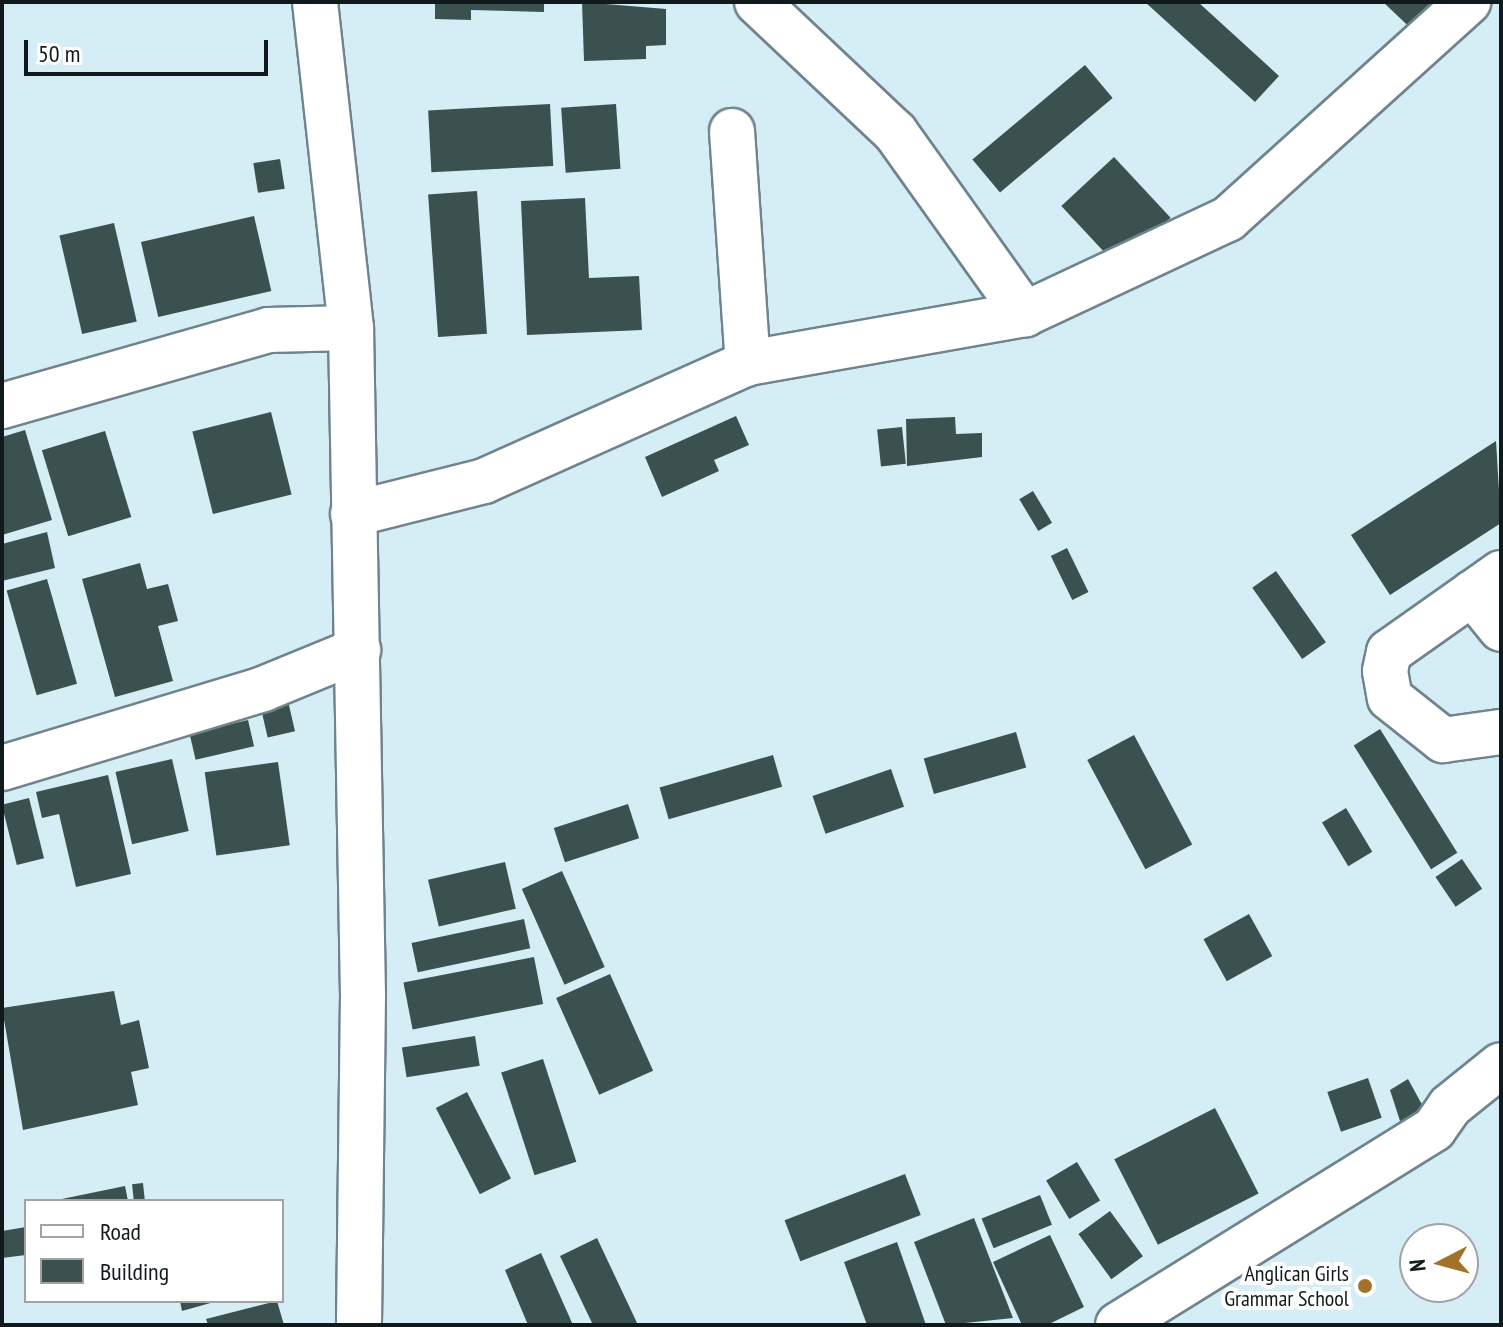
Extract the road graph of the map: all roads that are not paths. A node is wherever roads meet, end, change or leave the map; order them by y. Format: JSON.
{"nodes":[{"id":1,"x":315,"y":2,"type":"edge"},
{"id":2,"x":757,"y":2,"type":"edge"},
{"id":3,"x":1468,"y":2,"type":"edge"},
{"id":4,"x":732,"y":131,"type":"dead end"},
{"id":5,"x":1025,"y":314,"type":"junction"},
{"id":6,"x":351,"y":328,"type":"junction"},
{"id":7,"x":748,"y":363,"type":"junction"},
{"id":8,"x":2,"y":406,"type":"edge"},
{"id":9,"x":353,"y":514,"type":"junction"},
{"id":10,"x":1486,"y":583,"type":"edge"},
{"id":11,"x":1501,"y":629,"type":"edge"},
{"id":12,"x":358,"y":650,"type":"junction"},
{"id":13,"x":1501,"y":732,"type":"edge"},
{"id":14,"x":2,"y":768,"type":"edge"},
{"id":15,"x":1501,"y":1065,"type":"edge"},
{"id":16,"x":1501,"y":1107,"type":"edge"},
{"id":17,"x":1434,"y":1129,"type":"junction"},
{"id":18,"x":359,"y":1325,"type":"edge"},
{"id":19,"x":1118,"y":1325,"type":"edge"}],
"edges":[{"from":1,"to":6,"type":"street"},
{"from":2,"to":5,"type":"street"},
{"from":3,"to":5,"type":"street"},
{"from":4,"to":7,"type":"street"},
{"from":5,"to":7,"type":"street"},
{"from":6,"to":8,"type":"street"},
{"from":6,"to":9,"type":"street"},
{"from":7,"to":9,"type":"street"},
{"from":9,"to":12,"type":"street"},
{"from":10,"to":11,"type":"street"},
{"from":10,"to":13,"type":"street"},
{"from":12,"to":14,"type":"street"},
{"from":12,"to":18,"type":"street"},
{"from":15,"to":17,"type":"street"},
{"from":16,"to":17,"type":"street"},
{"from":17,"to":19,"type":"street"}]}
